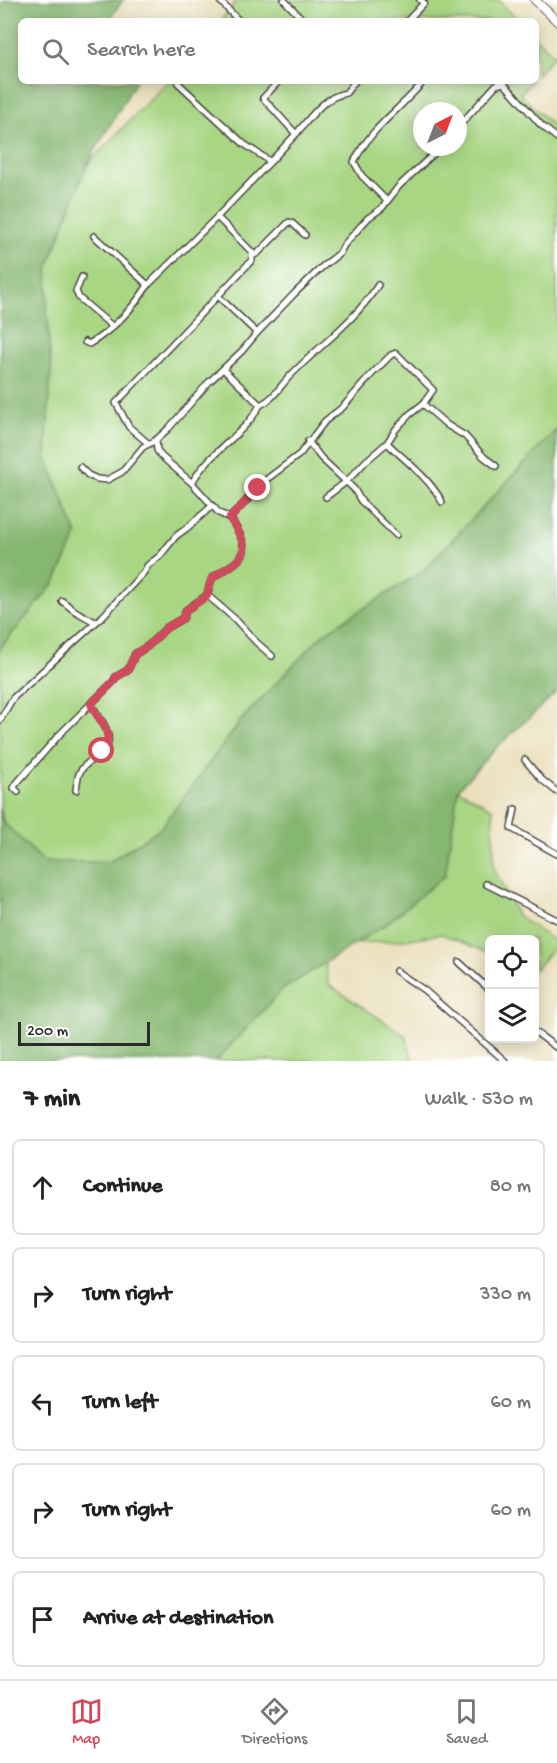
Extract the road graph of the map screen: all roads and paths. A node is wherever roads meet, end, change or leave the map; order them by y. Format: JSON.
{"nodes":[{"id":1,"x":219,"y":0,"type":"edge"},
{"id":2,"x":284,"y":0,"type":"edge"},
{"id":3,"x":420,"y":0,"type":"edge"},
{"id":4,"x":535,"y":0,"type":"edge"},
{"id":5,"x":236,"y":18,"type":"edge"},
{"id":6,"x":301,"y":18,"type":"edge"},
{"id":7,"x":410,"y":18,"type":"edge"},
{"id":8,"x":557,"y":21,"type":"edge"},
{"id":9,"x":180,"y":84,"type":"edge"},
{"id":10,"x":276,"y":84,"type":"edge"},
{"id":11,"x":353,"y":84,"type":"edge"},
{"id":12,"x":421,"y":84,"type":"edge"},
{"id":13,"x":498,"y":84,"type":"edge"},
{"id":14,"x":505,"y":84,"type":"edge"},
{"id":15,"x":467,"y":117,"type":"edge"},
{"id":16,"x":296,"y":134,"type":"junction"},
{"id":17,"x":557,"y":138,"type":"edge"},
{"id":18,"x":431,"y":156,"type":"edge"},
{"id":19,"x":271,"y":161,"type":"junction"},
{"id":20,"x":387,"y":201,"type":"junction"},
{"id":21,"x":217,"y":217,"type":"junction"},
{"id":22,"x":305,"y":235,"type":"dead end"},
{"id":23,"x":94,"y":236,"type":"dead end"},
{"id":24,"x":252,"y":256,"type":"junction"},
{"id":25,"x":82,"y":277,"type":"dead end"},
{"id":26,"x":148,"y":285,"type":"junction"},
{"id":27,"x":378,"y":285,"type":"dead end"},
{"id":28,"x":218,"y":296,"type":"junction"},
{"id":29,"x":112,"y":326,"type":"junction"},
{"id":30,"x":257,"y":333,"type":"junction"},
{"id":31,"x":85,"y":342,"type":"dead end"},
{"id":32,"x":223,"y":369,"type":"junction"},
{"id":33,"x":423,"y":404,"type":"junction"},
{"id":34,"x":260,"y":405,"type":"junction"},
{"id":35,"x":156,"y":440,"type":"junction"},
{"id":36,"x":308,"y":441,"type":"junction"},
{"id":37,"x":387,"y":443,"type":"junction"},
{"id":38,"x":149,"y":444,"type":"junction"},
{"id":39,"x":496,"y":466,"type":"dead end"},
{"id":40,"x":80,"y":467,"type":"dead end"},
{"id":41,"x":347,"y":481,"type":"junction"},
{"id":42,"x":192,"y":483,"type":"junction"},
{"id":43,"x":326,"y":497,"type":"dead end"},
{"id":44,"x":442,"y":502,"type":"dead end"},
{"id":45,"x":212,"y":506,"type":"junction"},
{"id":46,"x":230,"y":518,"type":"junction"},
{"id":47,"x":396,"y":535,"type":"dead end"},
{"id":48,"x":207,"y":596,"type":"junction"},
{"id":49,"x":62,"y":601,"type":"dead end"},
{"id":50,"x":95,"y":622,"type":"junction"},
{"id":51,"x":272,"y":656,"type":"dead end"},
{"id":52,"x":91,"y":704,"type":"junction"},
{"id":53,"x":0,"y":720,"type":"edge"},
{"id":54,"x":525,"y":760,"type":"dead end"},
{"id":55,"x":76,"y":790,"type":"dead end"},
{"id":56,"x":18,"y":792,"type":"dead end"},
{"id":57,"x":557,"y":792,"type":"edge"},
{"id":58,"x":515,"y":809,"type":"dead end"},
{"id":59,"x":557,"y":854,"type":"edge"},
{"id":60,"x":486,"y":884,"type":"dead end"},
{"id":61,"x":557,"y":920,"type":"edge"},
{"id":62,"x":459,"y":962,"type":"dead end"},
{"id":63,"x":396,"y":971,"type":"dead end"},
{"id":64,"x":488,"y":989,"type":"edge"},
{"id":65,"x":539,"y":1034,"type":"edge"},
{"id":66,"x":557,"y":1048,"type":"edge"},
{"id":67,"x":505,"y":1061,"type":"edge"}],
"edges":[{"from":1,"to":5,"type":"street"},
{"from":2,"to":6,"type":"street"},
{"from":3,"to":7,"type":"street"},
{"from":4,"to":8,"type":"main road"},
{"from":9,"to":19,"type":"street"},
{"from":10,"to":16,"type":"street"},
{"from":11,"to":16,"type":"street"},
{"from":12,"to":20,"type":"street"},
{"from":13,"to":15,"type":"street"},
{"from":14,"to":17,"type":"street"},
{"from":16,"to":19,"type":"street"},
{"from":18,"to":20,"type":"street"},
{"from":19,"to":21,"type":"street"},
{"from":20,"to":30,"type":"street"},
{"from":21,"to":24,"type":"street"},
{"from":21,"to":26,"type":"street"},
{"from":22,"to":24,"type":"street"},
{"from":23,"to":26,"type":"street"},
{"from":24,"to":28,"type":"street"},
{"from":25,"to":29,"type":"street"},
{"from":26,"to":29,"type":"street"},
{"from":27,"to":34,"type":"street"},
{"from":28,"to":30,"type":"street"},
{"from":28,"to":38,"type":"street"},
{"from":29,"to":31,"type":"street"},
{"from":30,"to":32,"type":"street"},
{"from":32,"to":34,"type":"street"},
{"from":32,"to":35,"type":"street"},
{"from":33,"to":36,"type":"street"},
{"from":33,"to":37,"type":"street"},
{"from":33,"to":39,"type":"street"},
{"from":34,"to":42,"type":"street"},
{"from":35,"to":38,"type":"street"},
{"from":35,"to":42,"type":"street"},
{"from":36,"to":41,"type":"street"},
{"from":36,"to":46,"type":"street"},
{"from":37,"to":41,"type":"street"},
{"from":37,"to":44,"type":"street"},
{"from":38,"to":40,"type":"street"},
{"from":41,"to":43,"type":"street"},
{"from":41,"to":47,"type":"street"},
{"from":42,"to":45,"type":"street"},
{"from":45,"to":46,"type":"street"},
{"from":45,"to":50,"type":"street"},
{"from":46,"to":48,"type":"street"},
{"from":48,"to":51,"type":"street"},
{"from":48,"to":52,"type":"street"},
{"from":49,"to":50,"type":"street"},
{"from":50,"to":53,"type":"street"},
{"from":52,"to":55,"type":"street"},
{"from":52,"to":56,"type":"street"},
{"from":54,"to":57,"type":"street"},
{"from":58,"to":59,"type":"street"},
{"from":60,"to":61,"type":"street"},
{"from":62,"to":64,"type":"street"},
{"from":63,"to":67,"type":"street"},
{"from":65,"to":66,"type":"street"}]}
